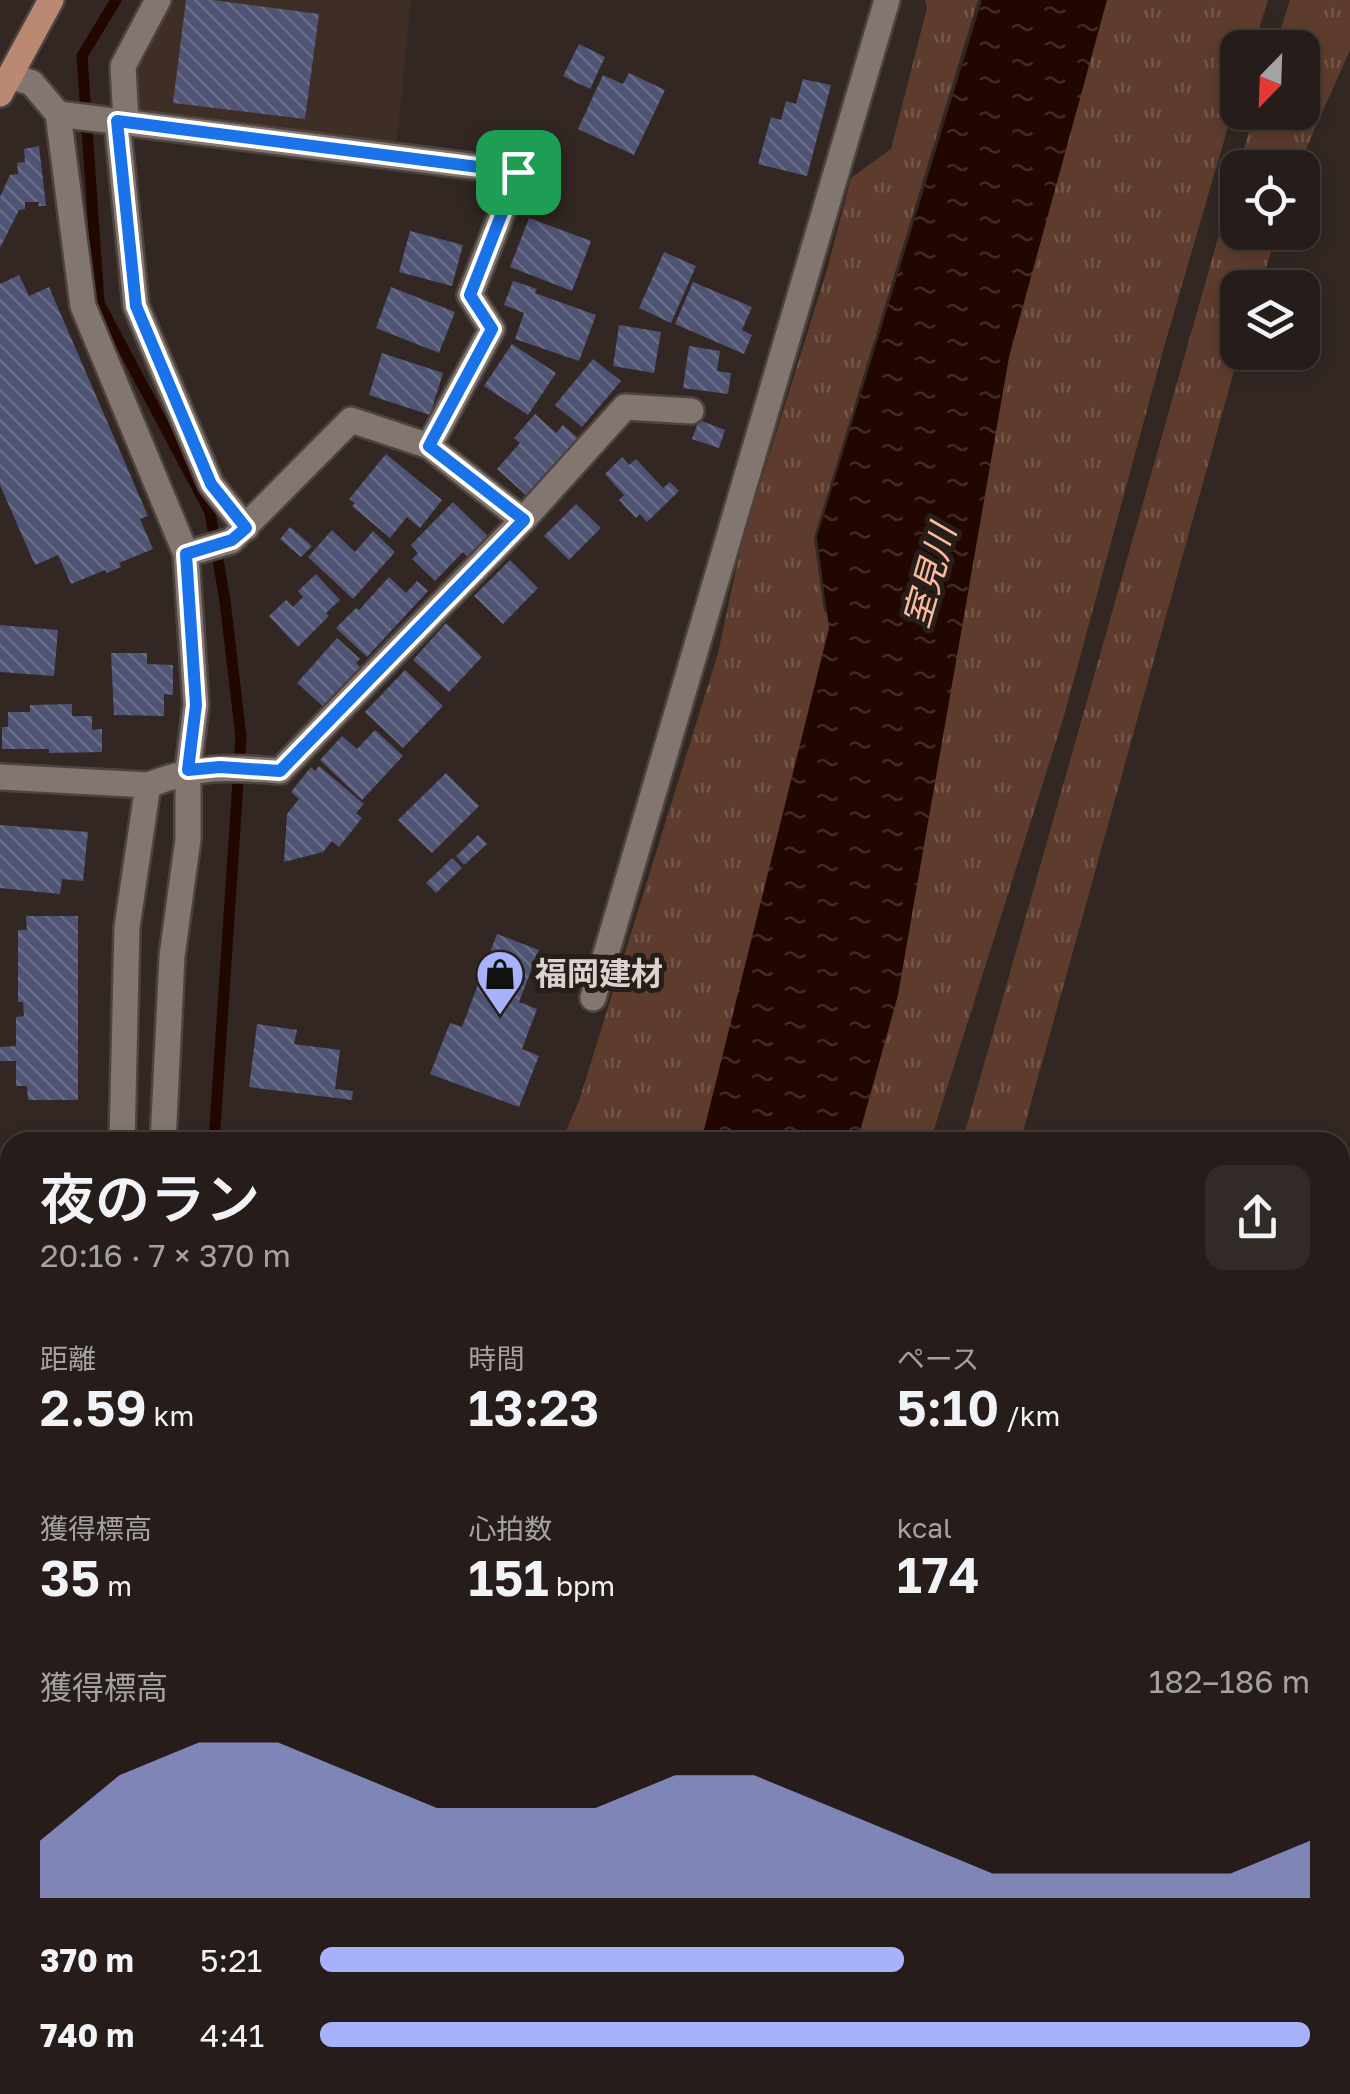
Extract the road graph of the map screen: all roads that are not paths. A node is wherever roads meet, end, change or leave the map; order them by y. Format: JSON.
{"nodes":[{"id":1,"x":51,"y":0,"type":"edge"},
{"id":2,"x":158,"y":0,"type":"edge"},
{"id":3,"x":887,"y":0,"type":"edge"},
{"id":4,"x":5,"y":85,"type":"edge"},
{"id":5,"x":58,"y":114,"type":"junction"},
{"id":6,"x":118,"y":121,"type":"junction"},
{"id":7,"x":692,"y":411,"type":"dead end"},
{"id":8,"x":429,"y":446,"type":"junction"},
{"id":9,"x":524,"y":520,"type":"junction"},
{"id":10,"x":239,"y":534,"type":"junction"},
{"id":11,"x":186,"y":554,"type":"junction"},
{"id":12,"x":188,"y":770,"type":"junction"},
{"id":13,"x":0,"y":777,"type":"edge"},
{"id":14,"x":148,"y":785,"type":"junction"},
{"id":15,"x":593,"y":998,"type":"dead end"},
{"id":16,"x":122,"y":1132,"type":"edge"},
{"id":17,"x":163,"y":1132,"type":"edge"}],
"edges":[{"from":1,"to":4,"type":"main road"},
{"from":2,"to":6,"type":"street"},
{"from":3,"to":15,"type":"street"},
{"from":4,"to":5,"type":"street"},
{"from":5,"to":6,"type":"street"},
{"from":5,"to":11,"type":"street"},
{"from":6,"to":8,"type":"street"},
{"from":6,"to":10,"type":"street"},
{"from":7,"to":9,"type":"street"},
{"from":8,"to":9,"type":"street"},
{"from":8,"to":10,"type":"street"},
{"from":9,"to":12,"type":"street"},
{"from":10,"to":11,"type":"street"},
{"from":11,"to":12,"type":"street"},
{"from":12,"to":14,"type":"street"},
{"from":12,"to":17,"type":"street"},
{"from":13,"to":14,"type":"street"},
{"from":14,"to":16,"type":"street"}]}
